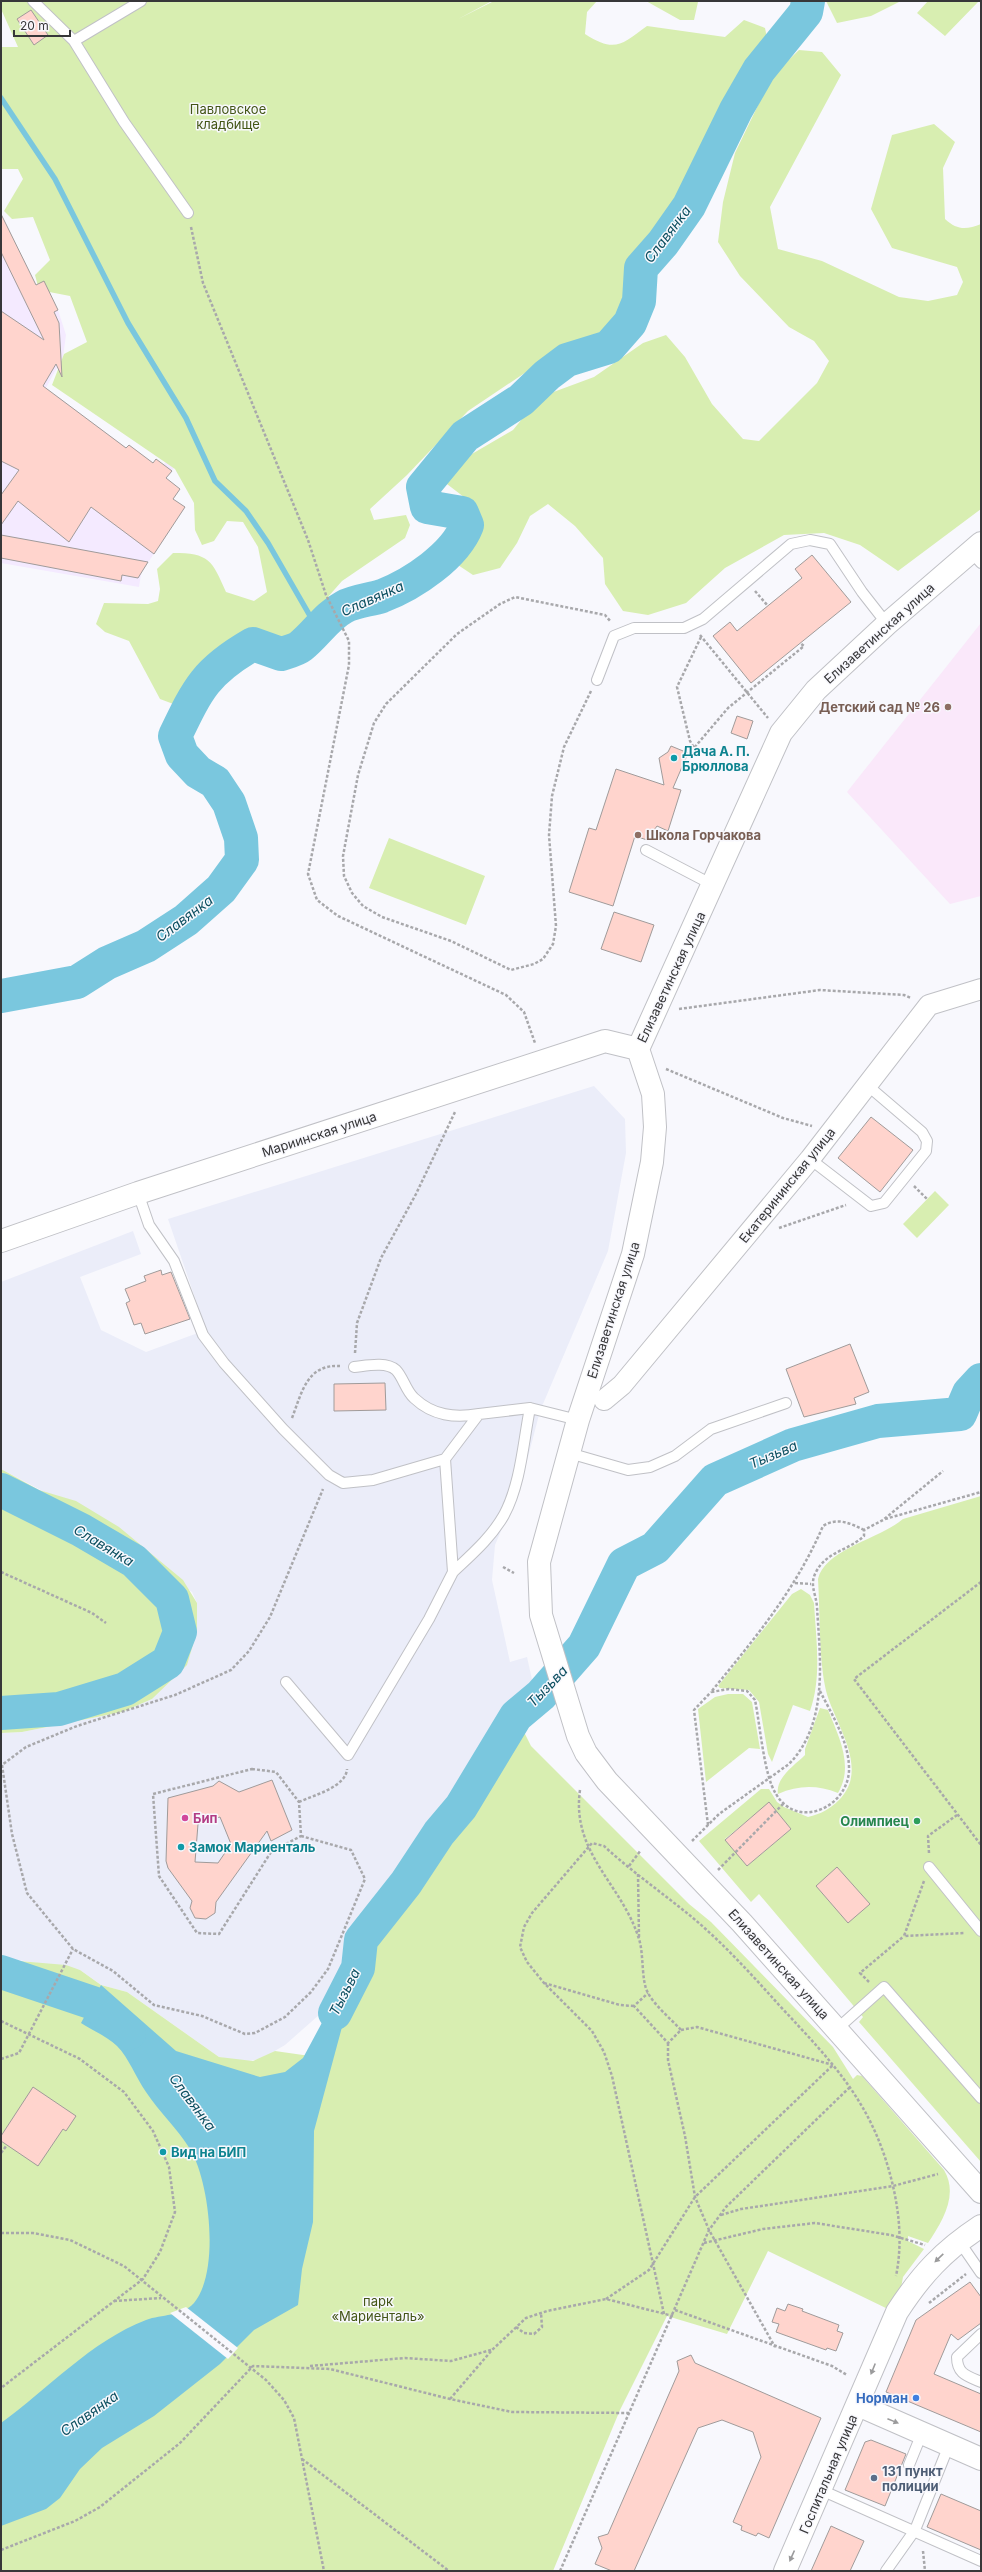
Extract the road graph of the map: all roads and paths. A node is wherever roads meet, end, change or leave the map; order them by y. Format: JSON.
{"nodes":[{"id":1,"x":33,"y":1,"type":"edge"},
{"id":2,"x":141,"y":1,"type":"edge"},
{"id":3,"x":74,"y":41,"type":"junction"},
{"id":4,"x":188,"y":213,"type":"joint"},
{"id":5,"x":978,"y":553,"type":"edge"},
{"id":6,"x":691,"y":624,"type":"junction"},
{"id":7,"x":887,"y":624,"type":"junction"},
{"id":8,"x":614,"y":636,"type":"junction"},
{"id":9,"x":701,"y":636,"type":"junction"},
{"id":10,"x":800,"y":642,"type":"dead end"},
{"id":11,"x":597,"y":680,"type":"joint"},
{"id":12,"x":747,"y":693,"type":"junction"},
{"id":13,"x":781,"y":733,"type":"junction"},
{"id":14,"x":646,"y":850,"type":"dead end"},
{"id":15,"x":713,"y":885,"type":"junction"},
{"id":16,"x":981,"y":989,"type":"edge"},
{"id":17,"x":679,"y":1002,"type":"dead end"},
{"id":18,"x":928,"y":1005,"type":"junction"},
{"id":19,"x":641,"y":1056,"type":"junction"},
{"id":20,"x":542,"y":1062,"type":"junction"},
{"id":21,"x":867,"y":1085,"type":"junction"},
{"id":22,"x":467,"y":1086,"type":"junction"},
{"id":23,"x":827,"y":1136,"type":"junction"},
{"id":24,"x":810,"y":1159,"type":"junction"},
{"id":25,"x":138,"y":1193,"type":"junction"},
{"id":26,"x":862,"y":1200,"type":"junction"},
{"id":27,"x":772,"y":1230,"type":"dead end"},
{"id":28,"x":1,"y":1241,"type":"edge"},
{"id":29,"x":354,"y":1367,"type":"junction"},
{"id":30,"x":604,"y":1400,"type":"dead end"},
{"id":31,"x":786,"y":1403,"type":"dead end"},
{"id":32,"x":530,"y":1408,"type":"junction"},
{"id":33,"x":479,"y":1414,"type":"junction"},
{"id":34,"x":578,"y":1420,"type":"junction"},
{"id":35,"x":286,"y":1432,"type":"junction"},
{"id":36,"x":569,"y":1453,"type":"junction"},
{"id":37,"x":445,"y":1459,"type":"junction"},
{"id":38,"x":943,"y":1471,"type":"dead end"},
{"id":39,"x":329,"y":1475,"type":"junction"},
{"id":40,"x":981,"y":1492,"type":"edge"},
{"id":41,"x":883,"y":1520,"type":"junction"},
{"id":42,"x":864,"y":1530,"type":"junction"},
{"id":43,"x":503,"y":1567,"type":"dead end"},
{"id":44,"x":1,"y":1572,"type":"edge"},
{"id":45,"x":452,"y":1572,"type":"junction"},
{"id":46,"x":514,"y":1573,"type":"dead end"},
{"id":47,"x":981,"y":1582,"type":"edge"},
{"id":48,"x":795,"y":1583,"type":"junction"},
{"id":49,"x":811,"y":1584,"type":"junction"},
{"id":50,"x":106,"y":1623,"type":"dead end"},
{"id":51,"x":286,"y":1682,"type":"dead end"},
{"id":52,"x":820,"y":1691,"type":"junction"},
{"id":53,"x":711,"y":1692,"type":"junction"},
{"id":54,"x":769,"y":1778,"type":"junction"},
{"id":55,"x":341,"y":1782,"type":"dead end"},
{"id":56,"x":580,"y":1790,"type":"dead end"},
{"id":57,"x":299,"y":1802,"type":"junction"},
{"id":58,"x":783,"y":1804,"type":"junction"},
{"id":59,"x":958,"y":1815,"type":"junction"},
{"id":60,"x":708,"y":1825,"type":"junction"},
{"id":61,"x":301,"y":1836,"type":"junction"},
{"id":62,"x":692,"y":1842,"type":"dead end"},
{"id":63,"x":981,"y":1845,"type":"edge"},
{"id":64,"x":588,"y":1847,"type":"junction"},
{"id":65,"x":641,"y":1850,"type":"dead end"},
{"id":66,"x":629,"y":1866,"type":"junction"},
{"id":67,"x":929,"y":1867,"type":"junction"},
{"id":68,"x":717,"y":1870,"type":"dead end"},
{"id":69,"x":638,"y":1874,"type":"junction"},
{"id":70,"x":977,"y":1931,"type":"edge"},
{"id":71,"x":904,"y":1936,"type":"junction"},
{"id":72,"x":639,"y":1939,"type":"junction"},
{"id":73,"x":74,"y":1949,"type":"junction"},
{"id":74,"x":544,"y":1983,"type":"junction"},
{"id":75,"x":878,"y":1992,"type":"junction"},
{"id":76,"x":648,"y":1993,"type":"junction"},
{"id":77,"x":634,"y":2006,"type":"junction"},
{"id":78,"x":1,"y":2021,"type":"edge"},
{"id":79,"x":837,"y":2028,"type":"junction"},
{"id":80,"x":681,"y":2030,"type":"junction"},
{"id":81,"x":30,"y":2034,"type":"junction"},
{"id":82,"x":668,"y":2043,"type":"junction"},
{"id":83,"x":1,"y":2059,"type":"edge"},
{"id":84,"x":833,"y":2065,"type":"junction"},
{"id":85,"x":850,"y":2087,"type":"junction"},
{"id":86,"x":981,"y":2098,"type":"edge"},
{"id":87,"x":7,"y":2145,"type":"dead end"},
{"id":88,"x":1,"y":2153,"type":"edge"},
{"id":89,"x":960,"y":2168,"type":"junction"},
{"id":90,"x":893,"y":2186,"type":"junction"},
{"id":91,"x":981,"y":2192,"type":"edge"},
{"id":92,"x":695,"y":2197,"type":"junction"},
{"id":93,"x":720,"y":2215,"type":"junction"},
{"id":94,"x":981,"y":2226,"type":"edge"},
{"id":95,"x":709,"y":2230,"type":"junction"},
{"id":96,"x":1,"y":2233,"type":"edge"},
{"id":97,"x":901,"y":2237,"type":"junction"},
{"id":98,"x":716,"y":2240,"type":"junction"},
{"id":99,"x":704,"y":2243,"type":"junction"},
{"id":100,"x":952,"y":2246,"type":"junction"},
{"id":101,"x":654,"y":2263,"type":"junction"},
{"id":102,"x":978,"y":2269,"type":"edge"},
{"id":103,"x":143,"y":2279,"type":"junction"},
{"id":104,"x":895,"y":2281,"type":"dead end"},
{"id":105,"x":161,"y":2298,"type":"junction"},
{"id":106,"x":606,"y":2299,"type":"junction"},
{"id":107,"x":114,"y":2301,"type":"junction"},
{"id":108,"x":925,"y":2306,"type":"dead end"},
{"id":109,"x":675,"y":2310,"type":"junction"},
{"id":110,"x":541,"y":2312,"type":"junction"},
{"id":111,"x":664,"y":2314,"type":"junction"},
{"id":112,"x":673,"y":2316,"type":"junction"},
{"id":113,"x":516,"y":2327,"type":"junction"},
{"id":114,"x":981,"y":2334,"type":"edge"},
{"id":115,"x":775,"y":2347,"type":"junction"},
{"id":116,"x":492,"y":2350,"type":"junction"},
{"id":117,"x":252,"y":2366,"type":"junction"},
{"id":118,"x":300,"y":2367,"type":"junction"},
{"id":119,"x":853,"y":2379,"type":"dead end"},
{"id":120,"x":981,"y":2382,"type":"edge"},
{"id":121,"x":1,"y":2388,"type":"edge"},
{"id":122,"x":450,"y":2399,"type":"junction"},
{"id":123,"x":858,"y":2405,"type":"junction"},
{"id":124,"x":630,"y":2413,"type":"junction"},
{"id":125,"x":922,"y":2433,"type":"junction"},
{"id":126,"x":949,"y":2445,"type":"junction"},
{"id":127,"x":302,"y":2459,"type":"junction"},
{"id":128,"x":981,"y":2459,"type":"edge"},
{"id":129,"x":909,"y":2464,"type":"dead end"},
{"id":130,"x":821,"y":2490,"type":"junction"},
{"id":131,"x":915,"y":2530,"type":"junction"},
{"id":132,"x":1,"y":2550,"type":"edge"},
{"id":133,"x":981,"y":2561,"type":"edge"},
{"id":134,"x":324,"y":2571,"type":"edge"},
{"id":135,"x":449,"y":2571,"type":"edge"},
{"id":136,"x":560,"y":2571,"type":"edge"},
{"id":137,"x":786,"y":2571,"type":"edge"},
{"id":138,"x":886,"y":2571,"type":"edge"}],
"edges":[{"from":1,"to":3,"type":"lane"},
{"from":2,"to":3,"type":"lane"},
{"from":3,"to":4,"type":"lane"},
{"from":4,"to":20,"type":"path"},
{"from":5,"to":7,"type":"street","name":"Елизаветинская улица"},
{"from":6,"to":7,"type":"lane"},
{"from":6,"to":8,"type":"lane"},
{"from":6,"to":9,"type":"path"},
{"from":7,"to":13,"type":"street","name":"Елизаветинская улица"},
{"from":8,"to":11,"type":"lane"},
{"from":8,"to":11,"type":"path"},
{"from":9,"to":12,"type":"path"},
{"from":9,"to":12,"type":"path"},
{"from":10,"to":12,"type":"path"},
{"from":12,"to":13,"type":"path"},
{"from":13,"to":15,"type":"street","name":"Елизаветинская улица"},
{"from":14,"to":15,"type":"lane"},
{"from":15,"to":19,"type":"street","name":"Елизаветинская улица"},
{"from":16,"to":18,"type":"street"},
{"from":17,"to":18,"type":"path"},
{"from":18,"to":21,"type":"street","name":"Екатерининская улица"},
{"from":19,"to":20,"type":"street","name":"Мариинская улица"},
{"from":19,"to":23,"type":"path"},
{"from":19,"to":34,"type":"street","name":"Елизаветинская улица"},
{"from":20,"to":22,"type":"street","name":"Мариинская улица"},
{"from":21,"to":23,"type":"street","name":"Екатерининская улица"},
{"from":21,"to":26,"type":"lane"},
{"from":22,"to":25,"type":"street","name":"Мариинская улица"},
{"from":22,"to":29,"type":"path"},
{"from":23,"to":24,"type":"street","name":"Екатерининская улица"},
{"from":24,"to":26,"type":"lane"},
{"from":24,"to":30,"type":"street","name":"Екатерининская улица"},
{"from":25,"to":28,"type":"street","name":"Мариинская улица"},
{"from":25,"to":35,"type":"lane"},
{"from":26,"to":27,"type":"path"},
{"from":29,"to":33,"type":"lane"},
{"from":29,"to":35,"type":"path"},
{"from":31,"to":36,"type":"lane"},
{"from":32,"to":33,"type":"lane"},
{"from":32,"to":34,"type":"lane"},
{"from":32,"to":45,"type":"lane"},
{"from":33,"to":37,"type":"lane"},
{"from":34,"to":36,"type":"street","name":"Елизаветинская улица"},
{"from":35,"to":39,"type":"lane"},
{"from":36,"to":79,"type":"street","name":"Елизаветинская улица"},
{"from":37,"to":39,"type":"lane"},
{"from":37,"to":45,"type":"lane"},
{"from":38,"to":41,"type":"path"},
{"from":39,"to":73,"type":"path"},
{"from":40,"to":41,"type":"path"},
{"from":41,"to":42,"type":"path"},
{"from":42,"to":48,"type":"path"},
{"from":42,"to":49,"type":"path"},
{"from":43,"to":46,"type":"path"},
{"from":44,"to":50,"type":"path"},
{"from":45,"to":51,"type":"lane"},
{"from":47,"to":59,"type":"path"},
{"from":48,"to":49,"type":"path"},
{"from":48,"to":53,"type":"path"},
{"from":49,"to":52,"type":"path"},
{"from":52,"to":54,"type":"path"},
{"from":52,"to":58,"type":"path"},
{"from":53,"to":54,"type":"path"},
{"from":53,"to":60,"type":"path"},
{"from":54,"to":58,"type":"path"},
{"from":54,"to":60,"type":"path"},
{"from":55,"to":57,"type":"path"},
{"from":56,"to":64,"type":"path"},
{"from":57,"to":61,"type":"path"},
{"from":57,"to":61,"type":"path"},
{"from":58,"to":68,"type":"path"},
{"from":59,"to":63,"type":"path"},
{"from":59,"to":67,"type":"path"},
{"from":60,"to":62,"type":"path"},
{"from":61,"to":73,"type":"path"},
{"from":64,"to":66,"type":"path"},
{"from":64,"to":72,"type":"path"},
{"from":64,"to":74,"type":"path"},
{"from":65,"to":66,"type":"path"},
{"from":66,"to":69,"type":"path"},
{"from":67,"to":70,"type":"lane"},
{"from":67,"to":71,"type":"path"},
{"from":69,"to":72,"type":"path"},
{"from":69,"to":84,"type":"path"},
{"from":70,"to":71,"type":"path"},
{"from":71,"to":75,"type":"path"},
{"from":72,"to":76,"type":"path"},
{"from":73,"to":81,"type":"path"},
{"from":74,"to":77,"type":"path"},
{"from":74,"to":101,"type":"path"},
{"from":75,"to":79,"type":"lane"},
{"from":75,"to":86,"type":"lane"},
{"from":76,"to":77,"type":"path"},
{"from":76,"to":80,"type":"path"},
{"from":77,"to":82,"type":"path"},
{"from":78,"to":81,"type":"path"},
{"from":79,"to":89,"type":"street","name":"Елизаветинская улица"},
{"from":80,"to":82,"type":"path"},
{"from":80,"to":84,"type":"path"},
{"from":81,"to":83,"type":"path"},
{"from":81,"to":103,"type":"path"},
{"from":82,"to":92,"type":"path"},
{"from":84,"to":85,"type":"path"},
{"from":84,"to":92,"type":"path"},
{"from":85,"to":90,"type":"path"},
{"from":85,"to":93,"type":"path"},
{"from":87,"to":88,"type":"path"},
{"from":89,"to":90,"type":"path"},
{"from":89,"to":91,"type":"street","name":"Елизаветинская улица"},
{"from":90,"to":93,"type":"path"},
{"from":90,"to":97,"type":"path"},
{"from":92,"to":95,"type":"path"},
{"from":92,"to":101,"type":"path"},
{"from":93,"to":95,"type":"path"},
{"from":94,"to":100,"type":"street","name":"Госпитальная улица"},
{"from":95,"to":98,"type":"path"},
{"from":95,"to":99,"type":"path"},
{"from":96,"to":103,"type":"path"},
{"from":97,"to":98,"type":"path"},
{"from":97,"to":100,"type":"path"},
{"from":97,"to":104,"type":"path"},
{"from":98,"to":99,"type":"path"},
{"from":98,"to":115,"type":"path"},
{"from":99,"to":109,"type":"path"},
{"from":100,"to":102,"type":"lane"},
{"from":100,"to":123,"type":"street","name":"Госпитальная улица","one_way":true},
{"from":101,"to":106,"type":"path"},
{"from":101,"to":111,"type":"path"},
{"from":102,"to":108,"type":"path"},
{"from":103,"to":105,"type":"path"},
{"from":103,"to":107,"type":"path"},
{"from":105,"to":107,"type":"path"},
{"from":105,"to":117,"type":"path"},
{"from":106,"to":110,"type":"path"},
{"from":106,"to":111,"type":"path"},
{"from":107,"to":121,"type":"path"},
{"from":109,"to":112,"type":"path"},
{"from":109,"to":115,"type":"path"},
{"from":110,"to":113,"type":"path"},
{"from":110,"to":113,"type":"path"},
{"from":111,"to":112,"type":"path"},
{"from":112,"to":124,"type":"path"},
{"from":113,"to":116,"type":"path"},
{"from":114,"to":120,"type":"lane"},
{"from":115,"to":119,"type":"path"},
{"from":116,"to":118,"type":"path"},
{"from":116,"to":122,"type":"path"},
{"from":117,"to":118,"type":"path"},
{"from":117,"to":127,"type":"path"},
{"from":117,"to":132,"type":"path"},
{"from":118,"to":122,"type":"path"},
{"from":122,"to":124,"type":"path"},
{"from":123,"to":125,"type":"street","one_way":true},
{"from":123,"to":130,"type":"street","name":"Госпитальная улица"},
{"from":124,"to":136,"type":"path"},
{"from":125,"to":126,"type":"street"},
{"from":125,"to":129,"type":"lane"},
{"from":126,"to":128,"type":"street"},
{"from":126,"to":131,"type":"lane"},
{"from":127,"to":134,"type":"path"},
{"from":127,"to":135,"type":"path"},
{"from":130,"to":131,"type":"lane"},
{"from":130,"to":137,"type":"street","name":"Госпитальная улица","one_way":true},
{"from":131,"to":133,"type":"lane"},
{"from":131,"to":138,"type":"lane"}]}
